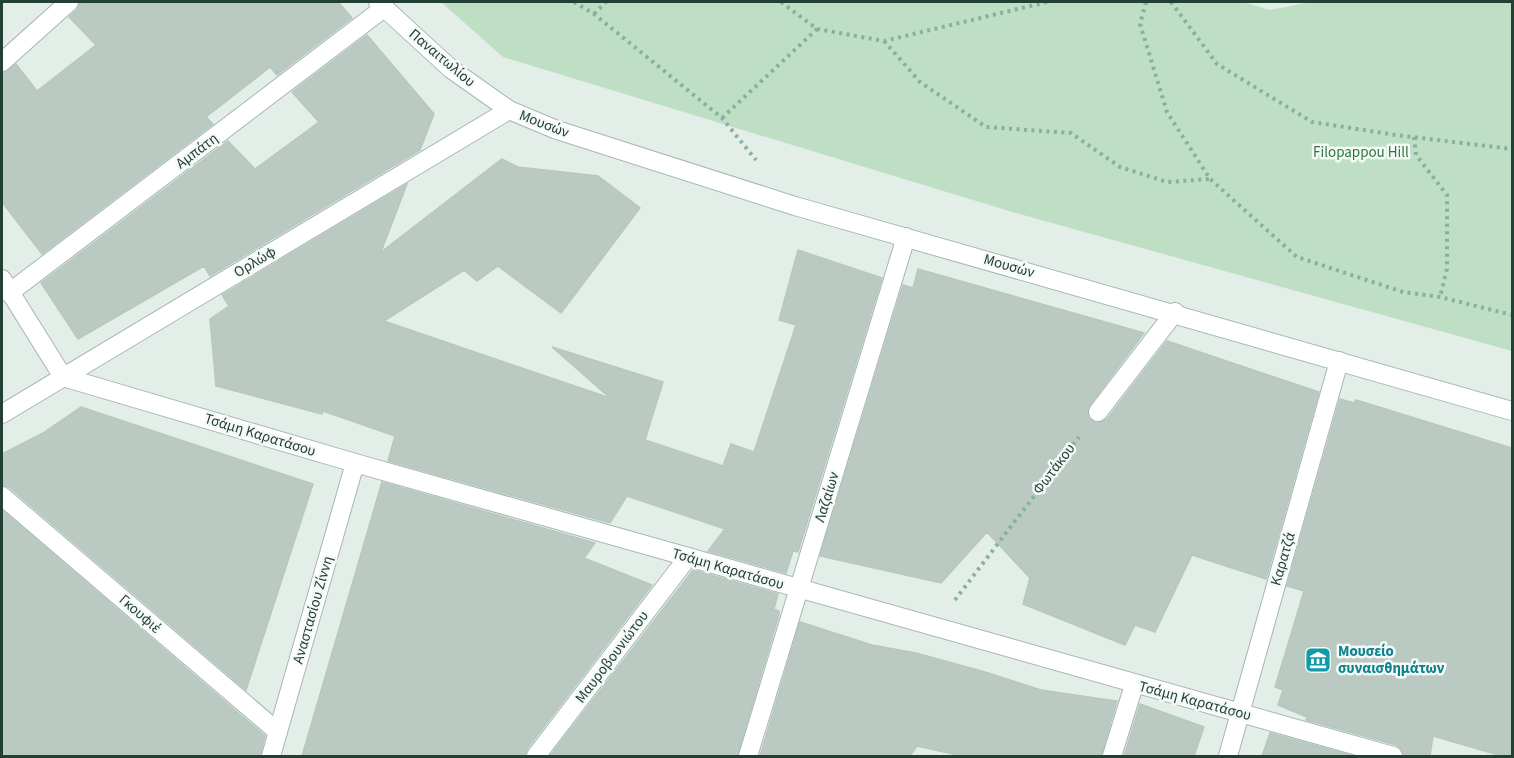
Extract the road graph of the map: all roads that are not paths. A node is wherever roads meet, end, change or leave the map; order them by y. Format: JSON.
{"nodes":[{"id":1,"x":69,"y":2,"type":"edge"},
{"id":2,"x":381,"y":5,"type":"edge"},
{"id":3,"x":2,"y":62,"type":"edge"},
{"id":4,"x":509,"y":110,"type":"junction"},
{"id":5,"x":906,"y":237,"type":"junction"},
{"id":6,"x":5,"y":286,"type":"edge"},
{"id":7,"x":1175,"y":312,"type":"junction"},
{"id":8,"x":1339,"y":361,"type":"junction"},
{"id":9,"x":63,"y":377,"type":"junction"},
{"id":10,"x":1512,"y":411,"type":"edge"},
{"id":11,"x":1098,"y":412,"type":"road end"},
{"id":12,"x":2,"y":414,"type":"edge"},
{"id":13,"x":355,"y":463,"type":"junction"},
{"id":14,"x":2,"y":496,"type":"edge"},
{"id":15,"x":688,"y":557,"type":"junction"},
{"id":16,"x":799,"y":590,"type":"junction"},
{"id":17,"x":1134,"y":685,"type":"junction"},
{"id":18,"x":1240,"y":712,"type":"junction"},
{"id":19,"x":278,"y":732,"type":"junction"},
{"id":20,"x":271,"y":756,"type":"edge"},
{"id":21,"x":536,"y":756,"type":"edge"},
{"id":22,"x":748,"y":756,"type":"edge"},
{"id":23,"x":1112,"y":756,"type":"edge"},
{"id":24,"x":1228,"y":756,"type":"edge"},
{"id":25,"x":1393,"y":756,"type":"edge"}],
"edges":[{"from":1,"to":3,"type":"street"},
{"from":2,"to":4,"type":"street","name":"Παναιτωλίου"},
{"from":2,"to":6,"type":"street","name":"Αμπάτη"},
{"from":4,"to":5,"type":"street","name":"Μουσών"},
{"from":4,"to":9,"type":"street","name":"Ορλώφ"},
{"from":5,"to":7,"type":"street","name":"Μουσών"},
{"from":5,"to":16,"type":"street","name":"Λαζαίων"},
{"from":6,"to":9,"type":"street"},
{"from":7,"to":8,"type":"street","name":"Μουσών"},
{"from":7,"to":11,"type":"street"},
{"from":8,"to":10,"type":"street","name":"Μουσών"},
{"from":8,"to":18,"type":"street","name":"Καρατζά"},
{"from":9,"to":12,"type":"street","name":"Ορλώφ"},
{"from":9,"to":13,"type":"street","name":"Τσάμη Καρατάσου"},
{"from":13,"to":15,"type":"street","name":"Τσάμη Καρατάσου"},
{"from":13,"to":19,"type":"street","name":"Αναστασίου Ζίννη"},
{"from":14,"to":19,"type":"street","name":"Γκουφιέ"},
{"from":15,"to":16,"type":"street","name":"Τσάμη Καρατάσου"},
{"from":15,"to":21,"type":"street","name":"Μαυροβουνιώτου"},
{"from":16,"to":17,"type":"street","name":"Τσάμη Καρατάσου"},
{"from":16,"to":22,"type":"street","name":"Λαζαίων"},
{"from":17,"to":18,"type":"street","name":"Τσάμη Καρατάσου"},
{"from":17,"to":23,"type":"street"},
{"from":18,"to":24,"type":"street","name":"Καρατζά"},
{"from":18,"to":25,"type":"street","name":"Τσάμη Καρατάσου"},
{"from":19,"to":20,"type":"street","name":"Αναστασίου Ζίννη"}]}
